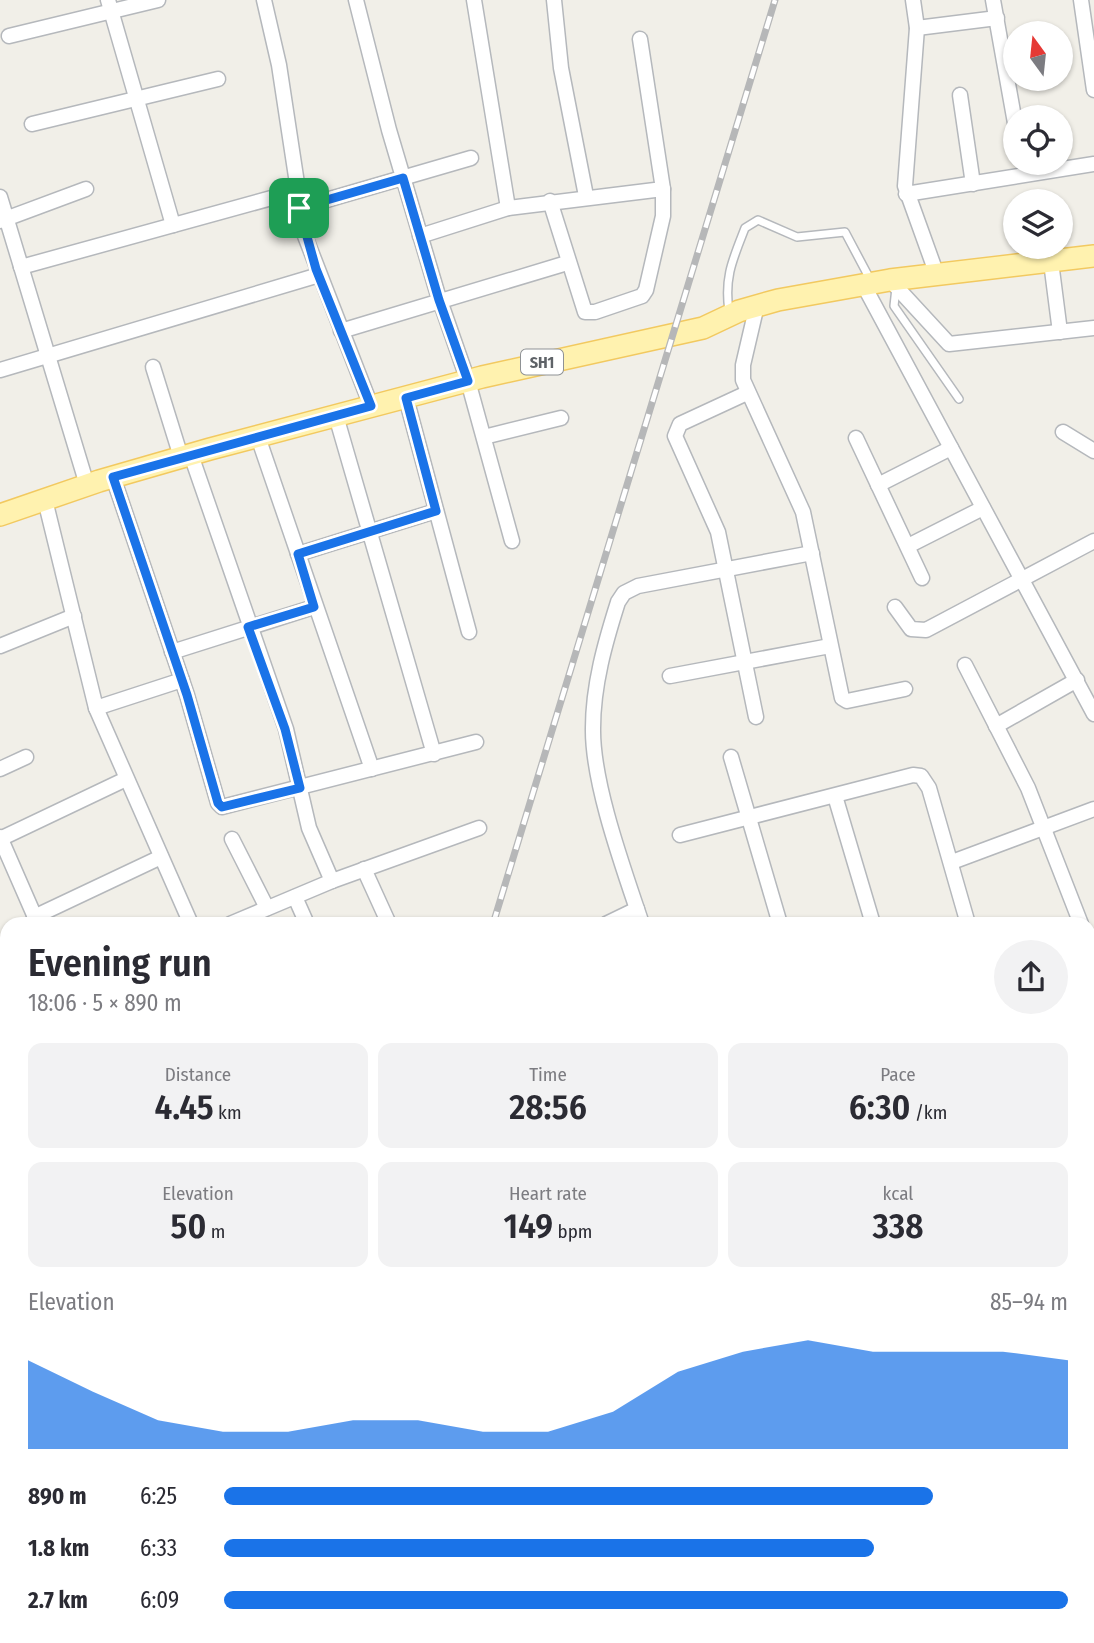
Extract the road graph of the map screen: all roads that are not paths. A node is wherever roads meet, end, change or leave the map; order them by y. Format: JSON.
{"nodes":[{"id":1,"x":158,"y":0,"type":"edge"},
{"id":2,"x":264,"y":0,"type":"edge"},
{"id":3,"x":356,"y":0,"type":"edge"},
{"id":4,"x":474,"y":0,"type":"edge"},
{"id":5,"x":554,"y":0,"type":"edge"},
{"id":6,"x":913,"y":0,"type":"edge"},
{"id":7,"x":993,"y":0,"type":"edge"},
{"id":8,"x":1081,"y":0,"type":"edge"},
{"id":9,"x":110,"y":5,"type":"edge"},
{"id":10,"x":997,"y":18,"type":"junction"},
{"id":11,"x":917,"y":28,"type":"junction"},
{"id":12,"x":1090,"y":31,"type":"edge"},
{"id":13,"x":9,"y":36,"type":"dead end"},
{"id":14,"x":640,"y":39,"type":"dead end"},
{"id":15,"x":218,"y":79,"type":"dead end"},
{"id":16,"x":1094,"y":90,"type":"edge"},
{"id":17,"x":960,"y":94,"type":"dead end"},
{"id":18,"x":138,"y":99,"type":"junction"},
{"id":19,"x":1012,"y":105,"type":"edge"},
{"id":20,"x":32,"y":124,"type":"dead end"},
{"id":21,"x":471,"y":158,"type":"dead end"},
{"id":22,"x":1094,"y":164,"type":"edge"},
{"id":23,"x":1073,"y":165,"type":"edge"},
{"id":24,"x":1003,"y":175,"type":"edge"},
{"id":25,"x":403,"y":178,"type":"junction"},
{"id":26,"x":973,"y":184,"type":"junction"},
{"id":27,"x":86,"y":189,"type":"dead end"},
{"id":28,"x":663,"y":189,"type":"junction"},
{"id":29,"x":296,"y":191,"type":"junction"},
{"id":30,"x":906,"y":194,"type":"junction"},
{"id":31,"x":586,"y":196,"type":"junction"},
{"id":32,"x":0,"y":197,"type":"edge"},
{"id":33,"x":550,"y":201,"type":"junction"},
{"id":34,"x":299,"y":208,"type":"junction"},
{"id":35,"x":508,"y":208,"type":"junction"},
{"id":36,"x":3,"y":220,"type":"edge"},
{"id":37,"x":173,"y":225,"type":"junction"},
{"id":38,"x":420,"y":236,"type":"junction"},
{"id":39,"x":1094,"y":256,"type":"edge"},
{"id":40,"x":1051,"y":262,"type":"junction"},
{"id":41,"x":567,"y":263,"type":"junction"},
{"id":42,"x":21,"y":267,"type":"junction"},
{"id":43,"x":318,"y":275,"type":"junction"},
{"id":44,"x":937,"y":275,"type":"junction"},
{"id":45,"x":880,"y":284,"type":"junction"},
{"id":46,"x":439,"y":300,"type":"junction"},
{"id":47,"x":757,"y":305,"type":"junction"},
{"id":48,"x":729,"y":315,"type":"junction"},
{"id":49,"x":1094,"y":328,"type":"edge"},
{"id":50,"x":341,"y":331,"type":"junction"},
{"id":51,"x":1060,"y":332,"type":"junction"},
{"id":52,"x":47,"y":355,"type":"junction"},
{"id":53,"x":153,"y":367,"type":"dead end"},
{"id":54,"x":0,"y":370,"type":"edge"},
{"id":55,"x":468,"y":381,"type":"junction"},
{"id":56,"x":747,"y":393,"type":"junction"},
{"id":57,"x":406,"y":398,"type":"junction"},
{"id":58,"x":959,"y":399,"type":"dead end"},
{"id":59,"x":371,"y":406,"type":"junction"},
{"id":60,"x":337,"y":416,"type":"junction"},
{"id":61,"x":562,"y":418,"type":"dead end"},
{"id":62,"x":1063,"y":432,"type":"dead end"},
{"id":63,"x":258,"y":437,"type":"junction"},
{"id":64,"x":484,"y":437,"type":"junction"},
{"id":65,"x":856,"y":438,"type":"dead end"},
{"id":66,"x":951,"y":448,"type":"junction"},
{"id":67,"x":1094,"y":451,"type":"edge"},
{"id":68,"x":186,"y":456,"type":"junction"},
{"id":69,"x":113,"y":477,"type":"junction"},
{"id":70,"x":87,"y":485,"type":"junction"},
{"id":71,"x":878,"y":485,"type":"junction"},
{"id":72,"x":45,"y":500,"type":"junction"},
{"id":73,"x":983,"y":508,"type":"junction"},
{"id":74,"x":436,"y":511,"type":"junction"},
{"id":75,"x":0,"y":515,"type":"edge"},
{"id":76,"x":369,"y":531,"type":"junction"},
{"id":77,"x":512,"y":541,"type":"dead end"},
{"id":78,"x":1094,"y":541,"type":"edge"},
{"id":79,"x":908,"y":546,"type":"junction"},
{"id":80,"x":812,"y":553,"type":"junction"},
{"id":81,"x":298,"y":554,"type":"junction"},
{"id":82,"x":726,"y":569,"type":"junction"},
{"id":83,"x":922,"y":578,"type":"dead end"},
{"id":84,"x":1021,"y":578,"type":"junction"},
{"id":85,"x":314,"y":607,"type":"junction"},
{"id":86,"x":895,"y":607,"type":"dead end"},
{"id":87,"x":74,"y":616,"type":"junction"},
{"id":88,"x":248,"y":627,"type":"junction"},
{"id":89,"x":469,"y":632,"type":"dead end"},
{"id":90,"x":1,"y":641,"type":"edge"},
{"id":91,"x":831,"y":646,"type":"junction"},
{"id":92,"x":172,"y":652,"type":"junction"},
{"id":93,"x":745,"y":662,"type":"junction"},
{"id":94,"x":965,"y":665,"type":"dead end"},
{"id":95,"x":670,"y":676,"type":"dead end"},
{"id":96,"x":181,"y":680,"type":"junction"},
{"id":97,"x":1077,"y":680,"type":"junction"},
{"id":98,"x":905,"y":689,"type":"dead end"},
{"id":99,"x":1092,"y":704,"type":"edge"},
{"id":100,"x":96,"y":708,"type":"junction"},
{"id":101,"x":756,"y":717,"type":"dead end"},
{"id":102,"x":996,"y":726,"type":"junction"},
{"id":103,"x":476,"y":742,"type":"dead end"},
{"id":104,"x":434,"y":754,"type":"junction"},
{"id":105,"x":26,"y":757,"type":"dead end"},
{"id":106,"x":731,"y":757,"type":"dead end"},
{"id":107,"x":0,"y":769,"type":"edge"},
{"id":108,"x":372,"y":769,"type":"junction"},
{"id":109,"x":126,"y":779,"type":"junction"},
{"id":110,"x":300,"y":788,"type":"junction"},
{"id":111,"x":835,"y":796,"type":"junction"},
{"id":112,"x":1094,"y":809,"type":"edge"},
{"id":113,"x":750,"y":818,"type":"junction"},
{"id":114,"x":1043,"y":827,"type":"junction"},
{"id":115,"x":480,"y":828,"type":"dead end"},
{"id":116,"x":680,"y":835,"type":"dead end"},
{"id":117,"x":0,"y":838,"type":"edge"},
{"id":118,"x":232,"y":839,"type":"dead end"},
{"id":119,"x":161,"y":857,"type":"junction"},
{"id":120,"x":952,"y":862,"type":"junction"},
{"id":121,"x":364,"y":869,"type":"junction"},
{"id":122,"x":332,"y":881,"type":"junction"},
{"id":123,"x":295,"y":897,"type":"junction"},
{"id":124,"x":267,"y":908,"type":"junction"},
{"id":125,"x":637,"y":909,"type":"junction"},
{"id":126,"x":35,"y":917,"type":"edge"},
{"id":127,"x":42,"y":917,"type":"edge"},
{"id":128,"x":188,"y":917,"type":"edge"},
{"id":129,"x":246,"y":917,"type":"edge"},
{"id":130,"x":304,"y":917,"type":"edge"},
{"id":131,"x":386,"y":917,"type":"edge"},
{"id":132,"x":620,"y":917,"type":"edge"},
{"id":133,"x":640,"y":917,"type":"edge"},
{"id":134,"x":778,"y":917,"type":"edge"},
{"id":135,"x":871,"y":917,"type":"edge"},
{"id":136,"x":966,"y":917,"type":"edge"},
{"id":137,"x":1078,"y":917,"type":"edge"}],
"edges":[{"from":1,"to":9,"type":"street"},
{"from":2,"to":29,"type":"street"},
{"from":3,"to":25,"type":"street"},
{"from":4,"to":35,"type":"street"},
{"from":5,"to":31,"type":"street"},
{"from":6,"to":11,"type":"street"},
{"from":7,"to":10,"type":"street"},
{"from":8,"to":12,"type":"street"},
{"from":9,"to":13,"type":"street"},
{"from":9,"to":18,"type":"street"},
{"from":10,"to":11,"type":"street"},
{"from":10,"to":19,"type":"street"},
{"from":11,"to":30,"type":"street"},
{"from":12,"to":16,"type":"street"},
{"from":14,"to":28,"type":"street"},
{"from":15,"to":18,"type":"street"},
{"from":17,"to":26,"type":"street"},
{"from":18,"to":20,"type":"street"},
{"from":18,"to":37,"type":"street"},
{"from":21,"to":25,"type":"street"},
{"from":22,"to":23,"type":"street"},
{"from":24,"to":26,"type":"street"},
{"from":25,"to":34,"type":"street"},
{"from":25,"to":38,"type":"street"},
{"from":26,"to":30,"type":"street"},
{"from":27,"to":36,"type":"street"},
{"from":28,"to":31,"type":"street"},
{"from":28,"to":41,"type":"street"},
{"from":29,"to":34,"type":"street"},
{"from":29,"to":37,"type":"street"},
{"from":30,"to":44,"type":"street"},
{"from":31,"to":33,"type":"street"},
{"from":32,"to":36,"type":"street"},
{"from":33,"to":35,"type":"street"},
{"from":33,"to":41,"type":"street"},
{"from":34,"to":43,"type":"street"},
{"from":35,"to":38,"type":"street"},
{"from":36,"to":42,"type":"street"},
{"from":37,"to":42,"type":"street"},
{"from":38,"to":46,"type":"street"},
{"from":39,"to":40,"type":"main road","number":"SH1"},
{"from":40,"to":44,"type":"main road","number":"SH1"},
{"from":40,"to":51,"type":"street"},
{"from":41,"to":46,"type":"street"},
{"from":42,"to":52,"type":"street"},
{"from":43,"to":50,"type":"street"},
{"from":43,"to":52,"type":"street"},
{"from":44,"to":45,"type":"main road","number":"SH1"},
{"from":45,"to":47,"type":"main road","number":"SH1"},
{"from":45,"to":48,"type":"lane"},
{"from":45,"to":51,"type":"street"},
{"from":45,"to":58,"type":"lane"},
{"from":45,"to":66,"type":"street"},
{"from":46,"to":50,"type":"street"},
{"from":46,"to":55,"type":"street"},
{"from":47,"to":48,"type":"main road","number":"SH1"},
{"from":47,"to":56,"type":"street"},
{"from":48,"to":55,"type":"main road","number":"SH1"},
{"from":49,"to":51,"type":"street"},
{"from":50,"to":59,"type":"street"},
{"from":52,"to":54,"type":"street"},
{"from":52,"to":70,"type":"street"},
{"from":53,"to":68,"type":"street"},
{"from":55,"to":57,"type":"main road","number":"SH1"},
{"from":55,"to":64,"type":"street"},
{"from":56,"to":80,"type":"street"},
{"from":56,"to":82,"type":"street"},
{"from":57,"to":59,"type":"main road","number":"SH1"},
{"from":57,"to":74,"type":"street"},
{"from":59,"to":60,"type":"main road","number":"SH1"},
{"from":60,"to":63,"type":"main road","number":"SH1"},
{"from":60,"to":76,"type":"street"},
{"from":61,"to":64,"type":"street"},
{"from":62,"to":67,"type":"street"},
{"from":63,"to":68,"type":"main road","number":"SH1"},
{"from":63,"to":81,"type":"street"},
{"from":64,"to":77,"type":"street"},
{"from":65,"to":71,"type":"street"},
{"from":66,"to":71,"type":"street"},
{"from":66,"to":73,"type":"street"},
{"from":68,"to":69,"type":"main road","number":"SH1"},
{"from":68,"to":88,"type":"street"},
{"from":69,"to":70,"type":"main road","number":"SH1"},
{"from":69,"to":92,"type":"street"},
{"from":70,"to":72,"type":"main road","number":"SH1"},
{"from":71,"to":79,"type":"street"},
{"from":72,"to":75,"type":"main road","number":"SH1"},
{"from":72,"to":87,"type":"street"},
{"from":73,"to":79,"type":"street"},
{"from":73,"to":84,"type":"street"},
{"from":74,"to":76,"type":"street"},
{"from":74,"to":89,"type":"street"},
{"from":76,"to":81,"type":"street"},
{"from":76,"to":104,"type":"street"},
{"from":78,"to":84,"type":"street"},
{"from":79,"to":83,"type":"street"},
{"from":80,"to":82,"type":"street"},
{"from":80,"to":91,"type":"street"},
{"from":81,"to":85,"type":"street"},
{"from":82,"to":93,"type":"street"},
{"from":82,"to":125,"type":"street"},
{"from":84,"to":86,"type":"street"},
{"from":84,"to":97,"type":"street"},
{"from":85,"to":88,"type":"street"},
{"from":85,"to":108,"type":"street"},
{"from":87,"to":90,"type":"street"},
{"from":87,"to":100,"type":"street"},
{"from":88,"to":92,"type":"street"},
{"from":88,"to":110,"type":"street"},
{"from":91,"to":93,"type":"street"},
{"from":91,"to":98,"type":"street"},
{"from":92,"to":96,"type":"street"},
{"from":93,"to":95,"type":"street"},
{"from":93,"to":101,"type":"street"},
{"from":94,"to":102,"type":"street"},
{"from":96,"to":100,"type":"street"},
{"from":96,"to":110,"type":"street"},
{"from":97,"to":99,"type":"street"},
{"from":97,"to":102,"type":"street"},
{"from":100,"to":109,"type":"street"},
{"from":102,"to":114,"type":"street"},
{"from":103,"to":104,"type":"street"},
{"from":104,"to":108,"type":"street"},
{"from":105,"to":107,"type":"street"},
{"from":106,"to":113,"type":"street"},
{"from":108,"to":110,"type":"street"},
{"from":109,"to":117,"type":"street"},
{"from":109,"to":119,"type":"street"},
{"from":110,"to":122,"type":"street"},
{"from":111,"to":113,"type":"street"},
{"from":111,"to":120,"type":"street"},
{"from":111,"to":135,"type":"street"},
{"from":112,"to":114,"type":"street"},
{"from":113,"to":116,"type":"street"},
{"from":113,"to":134,"type":"street"},
{"from":114,"to":120,"type":"street"},
{"from":114,"to":137,"type":"street"},
{"from":115,"to":121,"type":"street"},
{"from":117,"to":126,"type":"street"},
{"from":118,"to":124,"type":"street"},
{"from":119,"to":127,"type":"street"},
{"from":119,"to":128,"type":"street"},
{"from":120,"to":136,"type":"street"},
{"from":121,"to":122,"type":"street"},
{"from":121,"to":131,"type":"street"},
{"from":122,"to":123,"type":"street"},
{"from":123,"to":124,"type":"street"},
{"from":123,"to":130,"type":"street"},
{"from":124,"to":129,"type":"street"},
{"from":125,"to":132,"type":"street"},
{"from":125,"to":133,"type":"street"}]}
